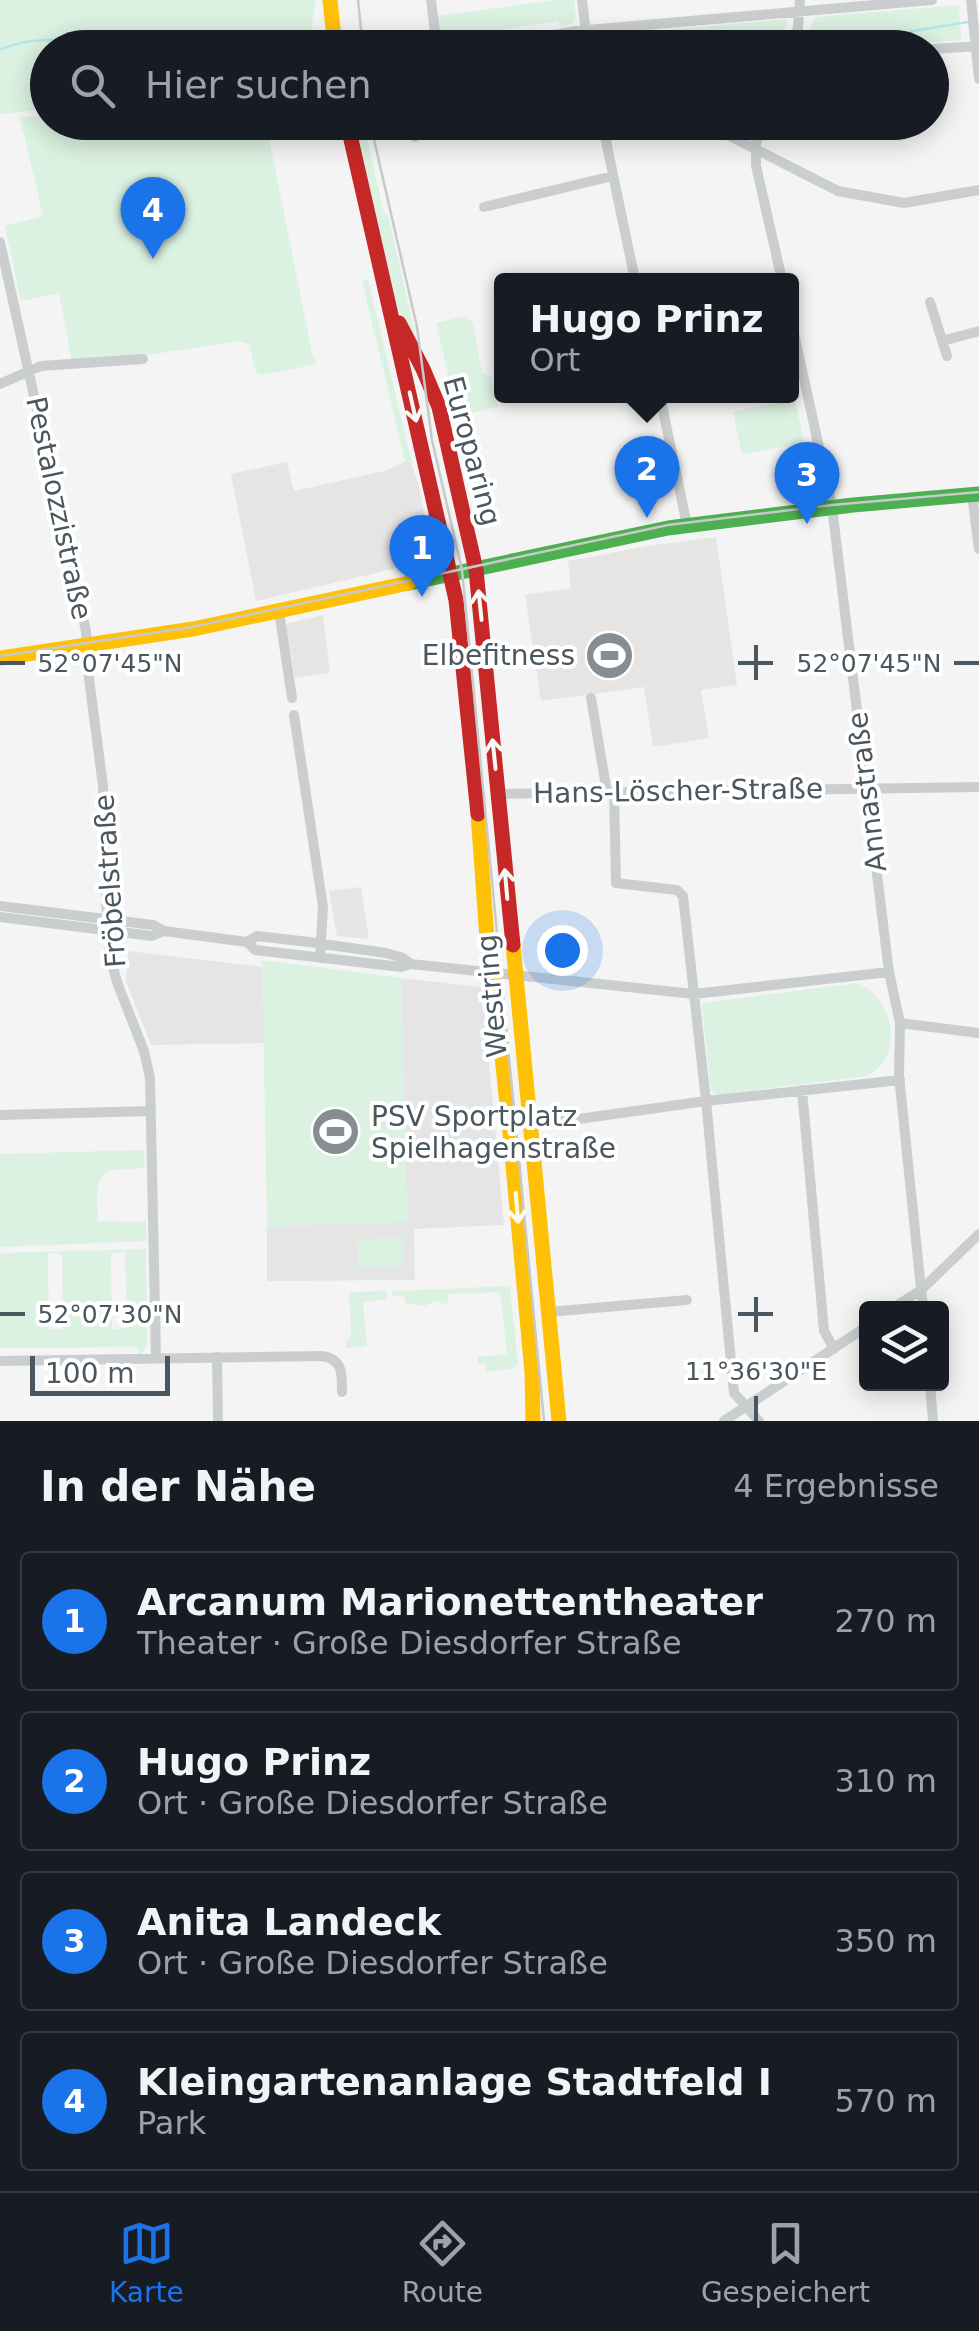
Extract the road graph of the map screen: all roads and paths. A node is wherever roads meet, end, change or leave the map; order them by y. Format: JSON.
{"nodes":[{"id":1,"x":330,"y":0,"type":"edge"},
{"id":2,"x":431,"y":0,"type":"edge"},
{"id":3,"x":582,"y":0,"type":"edge"},
{"id":4,"x":932,"y":0,"type":"edge"},
{"id":5,"x":971,"y":0,"type":"edge"},
{"id":6,"x":800,"y":6,"type":"edge"},
{"id":7,"x":333,"y":30,"type":"edge"},
{"id":8,"x":435,"y":30,"type":"edge"},
{"id":9,"x":586,"y":30,"type":"edge"},
{"id":10,"x":602,"y":30,"type":"edge"},
{"id":11,"x":977,"y":46,"type":"edge"},
{"id":12,"x":949,"y":48,"type":"edge"},
{"id":13,"x":979,"y":79,"type":"edge"},
{"id":14,"x":351,"y":140,"type":"edge"},
{"id":15,"x":606,"y":140,"type":"edge"},
{"id":16,"x":738,"y":140,"type":"edge"},
{"id":17,"x":758,"y":140,"type":"edge"},
{"id":18,"x":756,"y":149,"type":"junction"},
{"id":19,"x":613,"y":176,"type":"junction"},
{"id":20,"x":979,"y":190,"type":"edge"},
{"id":21,"x":484,"y":207,"type":"dead end"},
{"id":22,"x":0,"y":242,"type":"edge"},
{"id":23,"x":634,"y":273,"type":"edge"},
{"id":24,"x":780,"y":273,"type":"edge"},
{"id":25,"x":388,"y":297,"type":"junction"},
{"id":26,"x":930,"y":302,"type":"dead end"},
{"id":27,"x":979,"y":331,"type":"edge"},
{"id":28,"x":942,"y":341,"type":"junction"},
{"id":29,"x":799,"y":356,"type":"edge"},
{"id":30,"x":947,"y":356,"type":"dead end"},
{"id":31,"x":144,"y":360,"type":"dead end"},
{"id":32,"x":30,"y":370,"type":"junction"},
{"id":33,"x":0,"y":384,"type":"edge"},
{"id":34,"x":661,"y":403,"type":"edge"},
{"id":35,"x":975,"y":494,"type":"edge"},
{"id":36,"x":832,"y":508,"type":"junction"},
{"id":37,"x":687,"y":525,"type":"junction"},
{"id":38,"x":979,"y":550,"type":"edge"},
{"id":39,"x":476,"y":567,"type":"junction"},
{"id":40,"x":451,"y":572,"type":"junction"},
{"id":41,"x":279,"y":611,"type":"junction"},
{"id":42,"x":87,"y":646,"type":"junction"},
{"id":43,"x":0,"y":658,"type":"edge"},
{"id":44,"x":292,"y":698,"type":"dead end"},
{"id":45,"x":591,"y":698,"type":"dead end"},
{"id":46,"x":294,"y":716,"type":"dead end"},
{"id":47,"x":867,"y":787,"type":"junction"},
{"id":48,"x":979,"y":787,"type":"edge"},
{"id":49,"x":610,"y":792,"type":"junction"},
{"id":50,"x":498,"y":794,"type":"junction"},
{"id":51,"x":0,"y":906,"type":"edge"},
{"id":52,"x":0,"y":918,"type":"edge"},
{"id":53,"x":108,"y":925,"type":"junction"},
{"id":54,"x":247,"y":942,"type":"junction"},
{"id":55,"x":321,"y":945,"type":"junction"},
{"id":56,"x":320,"y":958,"type":"junction"},
{"id":57,"x":410,"y":964,"type":"junction"},
{"id":58,"x":491,"y":972,"type":"junction"},
{"id":59,"x":889,"y":972,"type":"junction"},
{"id":60,"x":515,"y":975,"type":"junction"},
{"id":61,"x":694,"y":994,"type":"junction"},
{"id":62,"x":900,"y":1023,"type":"junction"},
{"id":63,"x":979,"y":1032,"type":"edge"},
{"id":64,"x":900,"y":1080,"type":"junction"},
{"id":65,"x":802,"y":1090,"type":"junction"},
{"id":66,"x":706,"y":1101,"type":"junction"},
{"id":67,"x":152,"y":1111,"type":"junction"},
{"id":68,"x":0,"y":1115,"type":"edge"},
{"id":69,"x":529,"y":1126,"type":"junction"},
{"id":70,"x":979,"y":1234,"type":"edge"},
{"id":71,"x":921,"y":1290,"type":"junction"},
{"id":72,"x":687,"y":1300,"type":"dead end"},
{"id":73,"x":904,"y":1301,"type":"edge"},
{"id":74,"x":922,"y":1301,"type":"edge"},
{"id":75,"x":548,"y":1312,"type":"junction"},
{"id":76,"x":859,"y":1332,"type":"edge"},
{"id":77,"x":834,"y":1350,"type":"junction"},
{"id":78,"x":217,"y":1357,"type":"junction"},
{"id":79,"x":156,"y":1358,"type":"junction"},
{"id":80,"x":0,"y":1361,"type":"edge"},
{"id":81,"x":931,"y":1391,"type":"edge"},
{"id":82,"x":342,"y":1392,"type":"dead end"},
{"id":83,"x":747,"y":1406,"type":"junction"},
{"id":84,"x":218,"y":1421,"type":"edge"},
{"id":85,"x":533,"y":1421,"type":"edge"},
{"id":86,"x":558,"y":1421,"type":"edge"},
{"id":87,"x":724,"y":1421,"type":"edge"},
{"id":88,"x":759,"y":1421,"type":"edge"},
{"id":89,"x":933,"y":1421,"type":"edge"}],
"edges":[{"from":1,"to":7,"type":"main road"},
{"from":2,"to":8,"type":"street"},
{"from":3,"to":9,"type":"street"},
{"from":4,"to":6,"type":"street"},
{"from":5,"to":11,"type":"street"},
{"from":6,"to":10,"type":"street"},
{"from":11,"to":12,"type":"street"},
{"from":11,"to":13,"type":"street"},
{"from":14,"to":25,"type":"main road","name":"Europaring"},
{"from":15,"to":19,"type":"street"},
{"from":16,"to":18,"type":"street"},
{"from":17,"to":18,"type":"street"},
{"from":18,"to":20,"type":"street"},
{"from":18,"to":24,"type":"street"},
{"from":19,"to":21,"type":"street"},
{"from":19,"to":23,"type":"street"},
{"from":22,"to":32,"type":"street","name":"Pestalozzistraße"},
{"from":25,"to":39,"type":"main road","name":"Europaring"},
{"from":25,"to":40,"type":"main road","name":"Europaring","one_way":true},
{"from":26,"to":28,"type":"street"},
{"from":27,"to":28,"type":"street"},
{"from":28,"to":30,"type":"street"},
{"from":29,"to":36,"type":"street","name":"Annastraße"},
{"from":31,"to":32,"type":"street","name":"Pestalozzistraße"},
{"from":32,"to":33,"type":"street"},
{"from":32,"to":42,"type":"street","name":"Pestalozzistraße"},
{"from":34,"to":37,"type":"street"},
{"from":35,"to":36,"type":"main road"},
{"from":35,"to":38,"type":"street"},
{"from":36,"to":37,"type":"main road"},
{"from":36,"to":47,"type":"street","name":"Annastraße"},
{"from":37,"to":39,"type":"main road"},
{"from":39,"to":40,"type":"main road"},
{"from":50,"to":39,"type":"main road","name":"Westring","one_way":true},
{"from":40,"to":41,"type":"main road"},
{"from":40,"to":58,"type":"main road","name":"Westring"},
{"from":41,"to":42,"type":"main road"},
{"from":41,"to":44,"type":"street"},
{"from":42,"to":43,"type":"main road"},
{"from":42,"to":53,"type":"street","name":"Fröbelstraße"},
{"from":45,"to":49,"type":"street"},
{"from":46,"to":55,"type":"street"},
{"from":47,"to":48,"type":"street","name":"Hans-Löscher-Straße"},
{"from":47,"to":49,"type":"street","name":"Hans-Löscher-Straße"},
{"from":47,"to":59,"type":"street","name":"Annastraße"},
{"from":49,"to":50,"type":"street","name":"Hans-Löscher-Straße"},
{"from":49,"to":61,"type":"street"},
{"from":60,"to":50,"type":"main road","name":"Westring","one_way":true},
{"from":51,"to":53,"type":"street"},
{"from":52,"to":53,"type":"street"},
{"from":53,"to":54,"type":"street"},
{"from":53,"to":67,"type":"street","name":"Fröbelstraße"},
{"from":54,"to":55,"type":"street"},
{"from":54,"to":56,"type":"street"},
{"from":55,"to":56,"type":"street"},
{"from":55,"to":57,"type":"street"},
{"from":56,"to":57,"type":"street"},
{"from":57,"to":58,"type":"street"},
{"from":58,"to":60,"type":"street"},
{"from":58,"to":85,"type":"main road","name":"Westring","one_way":true},
{"from":59,"to":61,"type":"street"},
{"from":59,"to":62,"type":"street","name":"Annastraße"},
{"from":60,"to":61,"type":"street"},
{"from":60,"to":69,"type":"main road","name":"Westring"},
{"from":61,"to":66,"type":"street"},
{"from":62,"to":63,"type":"street"},
{"from":62,"to":64,"type":"street","name":"Annastraße"},
{"from":64,"to":65,"type":"street"},
{"from":64,"to":71,"type":"street","name":"Annastraße"},
{"from":65,"to":66,"type":"street"},
{"from":65,"to":77,"type":"street"},
{"from":66,"to":69,"type":"street"},
{"from":66,"to":83,"type":"street"},
{"from":67,"to":68,"type":"street"},
{"from":67,"to":79,"type":"street","name":"Fröbelstraße"},
{"from":69,"to":75,"type":"main road","name":"Westring"},
{"from":70,"to":71,"type":"street"},
{"from":71,"to":73,"type":"street"},
{"from":71,"to":74,"type":"street","name":"Annastraße"},
{"from":72,"to":75,"type":"street"},
{"from":75,"to":86,"type":"main road","name":"Westring"},
{"from":76,"to":77,"type":"street"},
{"from":77,"to":83,"type":"street"},
{"from":78,"to":79,"type":"street"},
{"from":78,"to":82,"type":"street"},
{"from":78,"to":84,"type":"street"},
{"from":79,"to":80,"type":"street"},
{"from":81,"to":89,"type":"street"},
{"from":83,"to":87,"type":"street"},
{"from":83,"to":88,"type":"street"}]}
